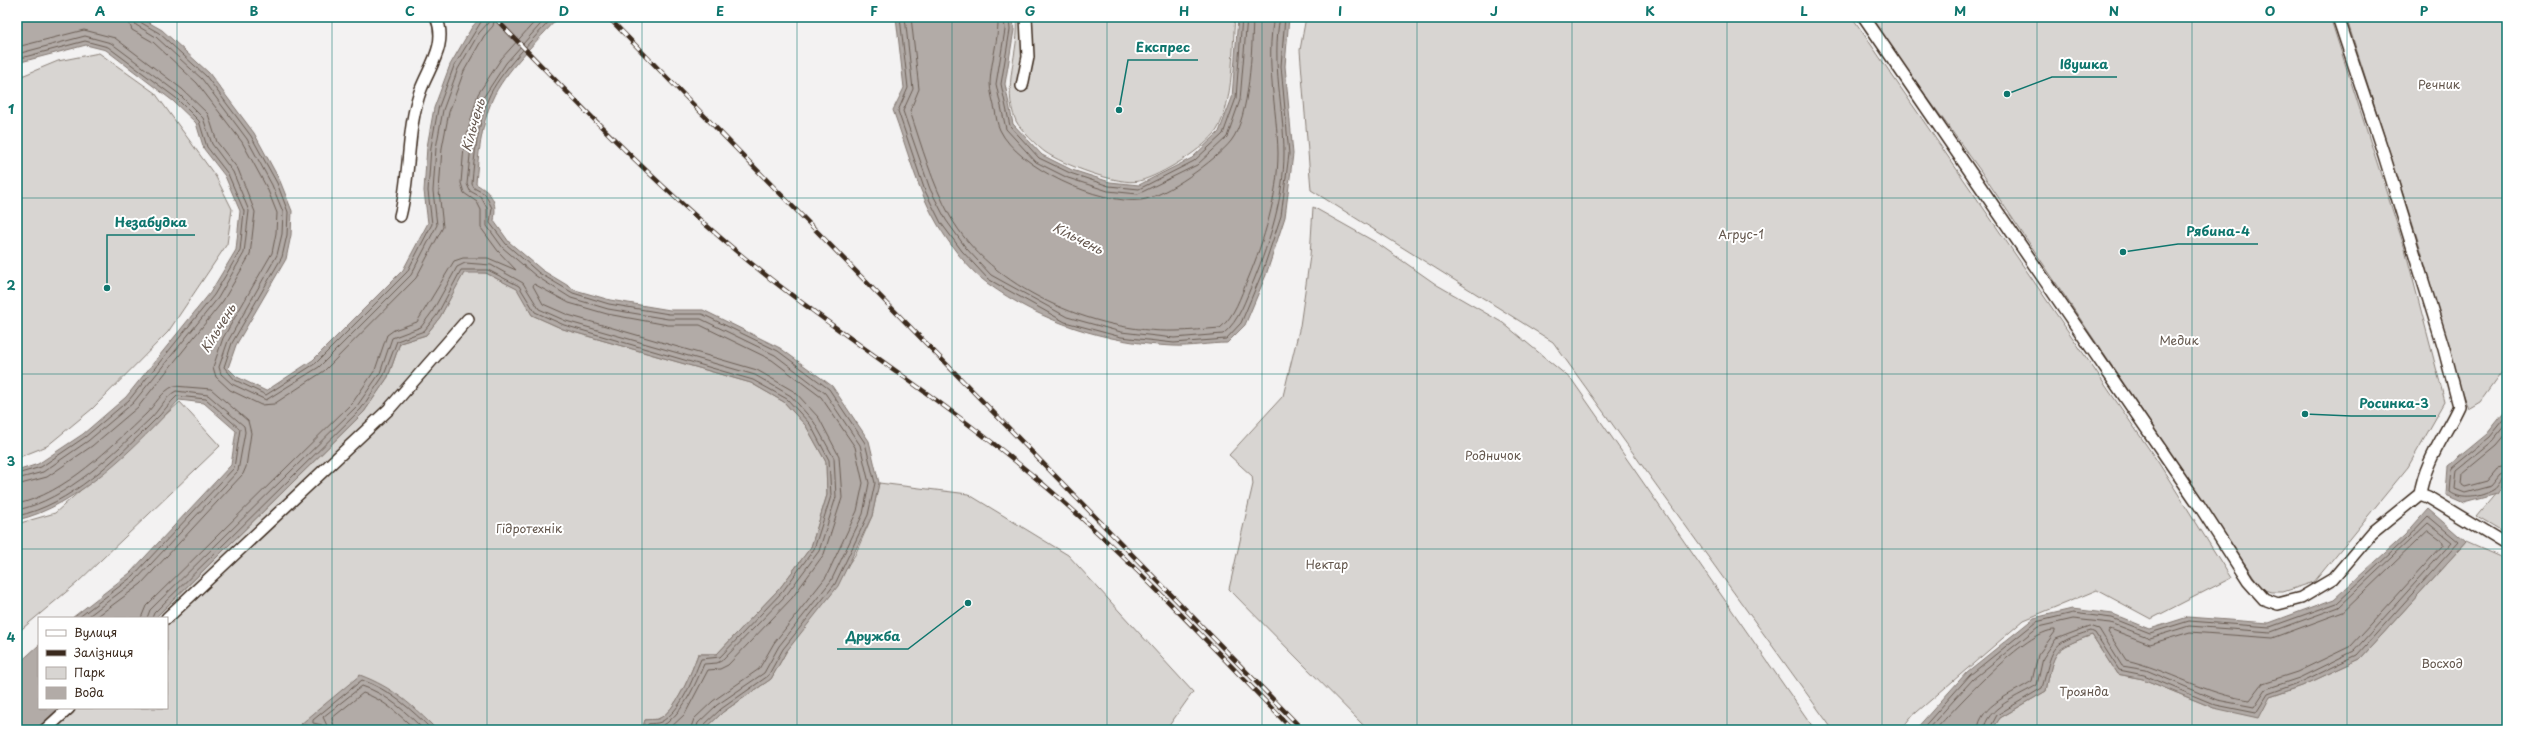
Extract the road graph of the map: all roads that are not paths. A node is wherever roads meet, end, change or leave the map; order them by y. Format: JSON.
{"nodes":[{"id":1,"x":436,"y":17,"type":"edge"},
{"id":2,"x":1026,"y":17,"type":"edge"},
{"id":3,"x":1864,"y":17,"type":"edge"},
{"id":4,"x":2338,"y":17,"type":"edge"},
{"id":5,"x":1022,"y":86,"type":"dead end"},
{"id":6,"x":400,"y":216,"type":"dead end"},
{"id":7,"x":468,"y":320,"type":"dead end"},
{"id":8,"x":2420,"y":494,"type":"junction"},
{"id":9,"x":2507,"y":545,"type":"edge"},
{"id":10,"x":168,"y":617,"type":"edge"},
{"id":11,"x":68,"y":709,"type":"edge"},
{"id":12,"x":45,"y":730,"type":"edge"}],
"edges":[{"from":1,"to":6,"type":"street"},
{"from":2,"to":5,"type":"street"},
{"from":3,"to":8,"type":"street"},
{"from":4,"to":8,"type":"street"},
{"from":7,"to":10,"type":"street"},
{"from":8,"to":9,"type":"street"},
{"from":11,"to":12,"type":"street"}]}
